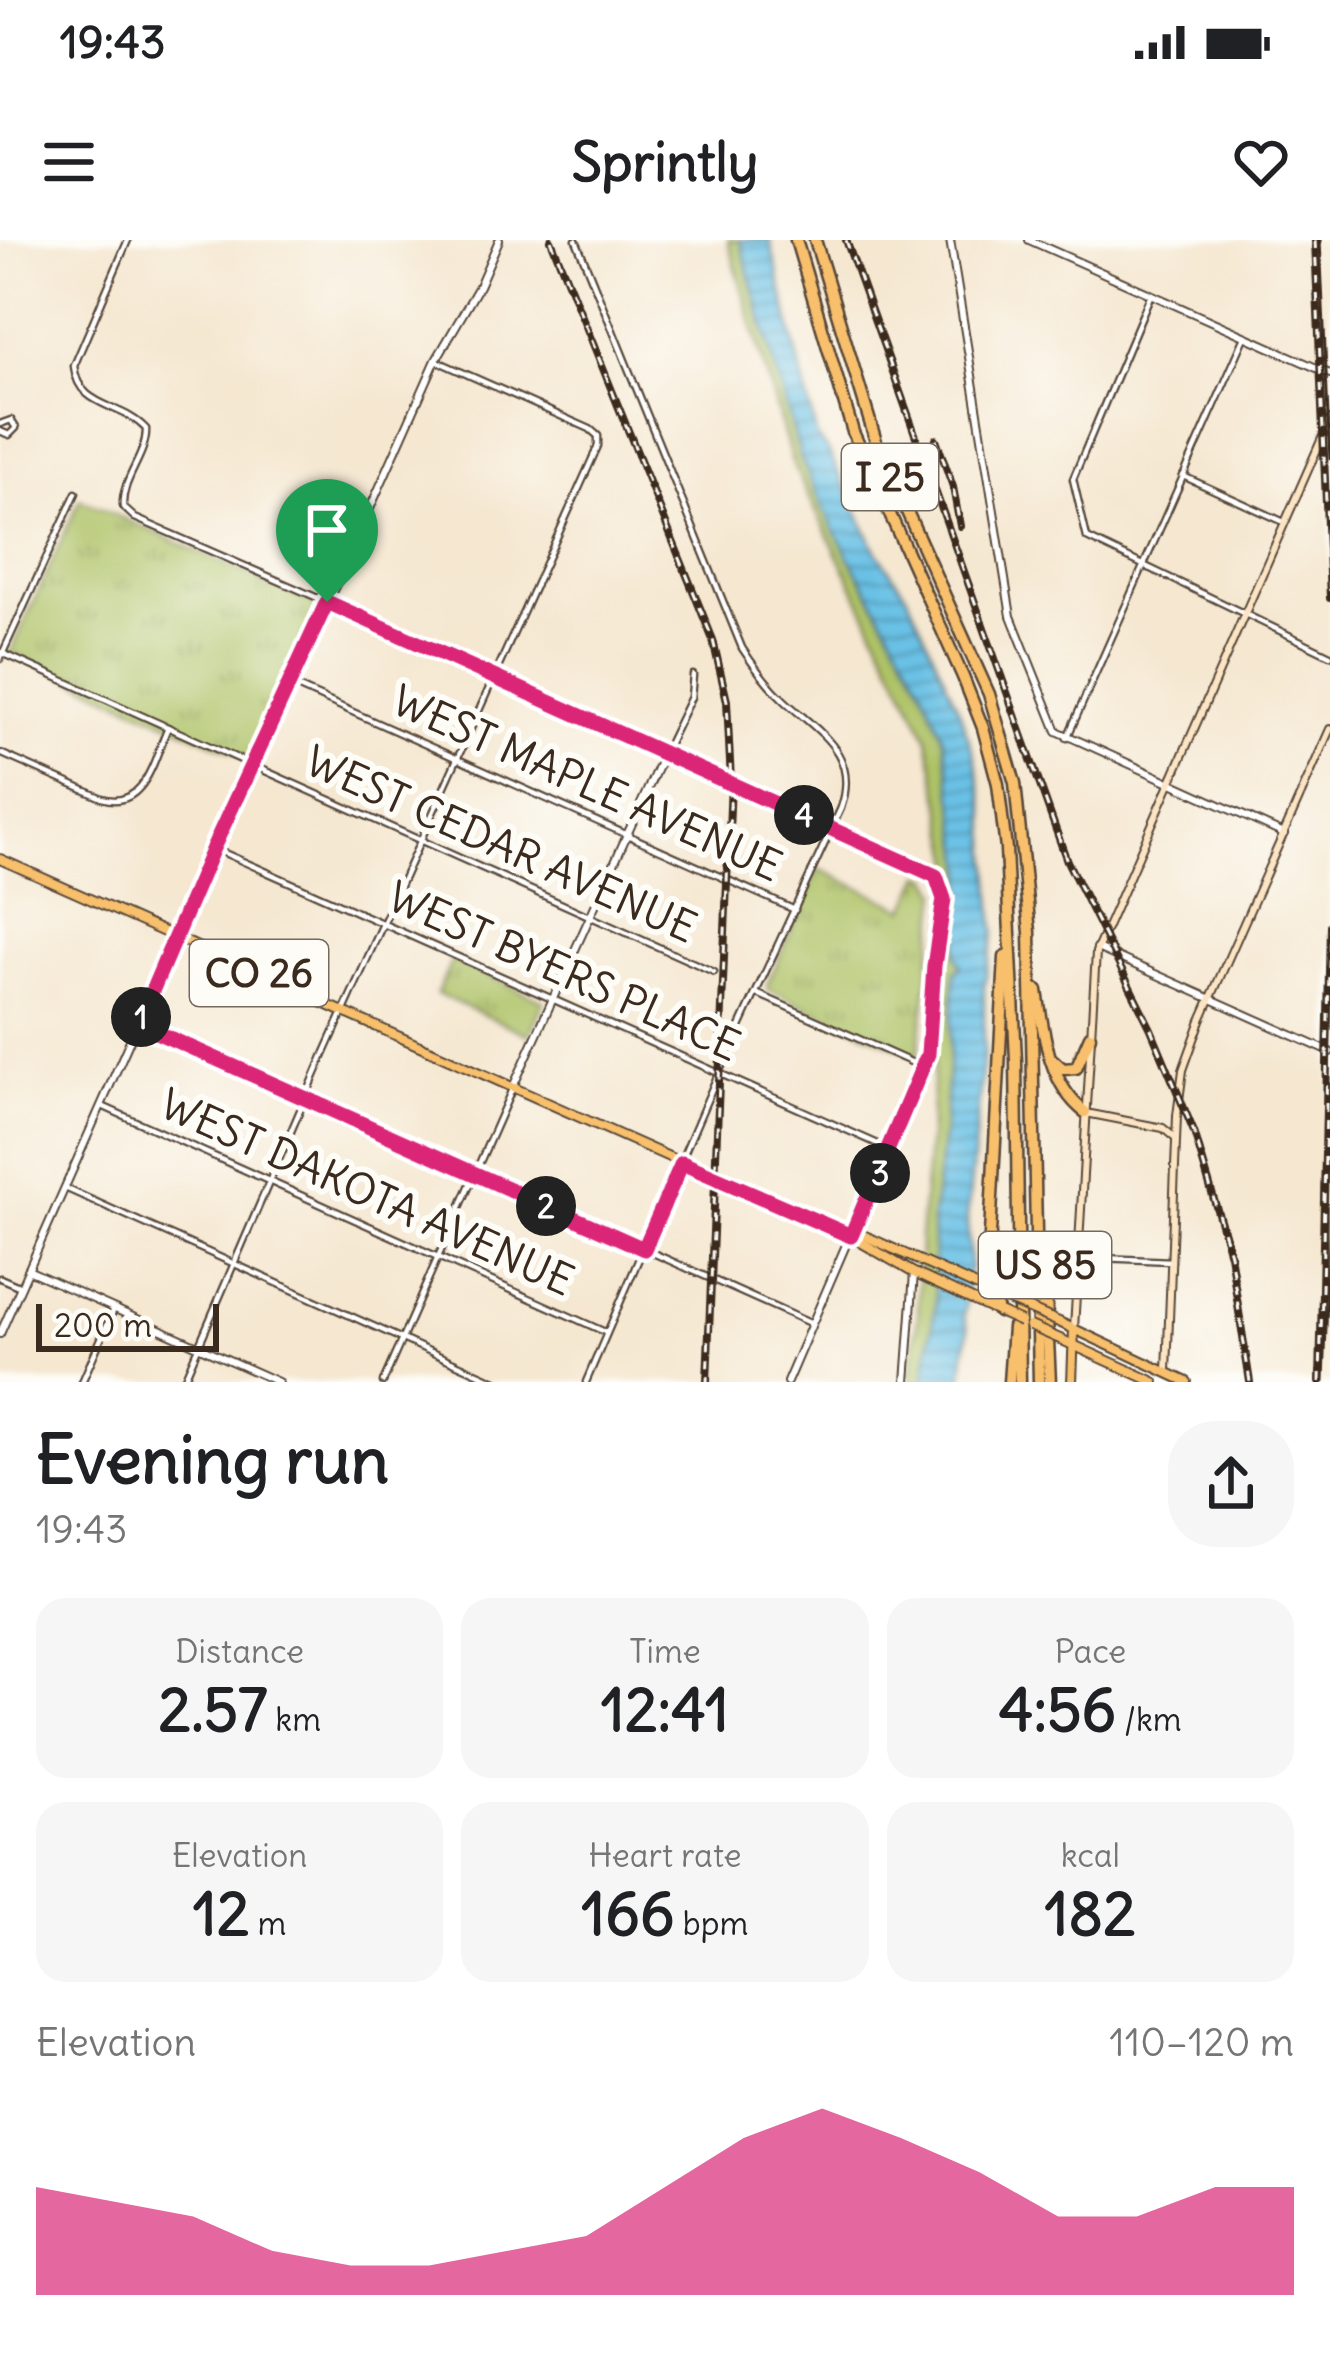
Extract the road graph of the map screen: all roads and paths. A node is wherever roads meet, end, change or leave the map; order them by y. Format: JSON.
{"nodes":[{"id":1,"x":128,"y":240,"type":"edge"},
{"id":2,"x":500,"y":240,"type":"edge"},
{"id":3,"x":576,"y":240,"type":"edge"},
{"id":4,"x":796,"y":240,"type":"edge"},
{"id":5,"x":815,"y":240,"type":"edge"},
{"id":6,"x":950,"y":240,"type":"edge"},
{"id":7,"x":1029,"y":240,"type":"edge"},
{"id":8,"x":1150,"y":294,"type":"junction"},
{"id":9,"x":1245,"y":336,"type":"junction"},
{"id":10,"x":436,"y":360,"type":"junction"},
{"id":11,"x":1330,"y":374,"type":"edge"},
{"id":12,"x":1330,"y":420,"type":"edge"},
{"id":13,"x":1183,"y":476,"type":"junction"},
{"id":14,"x":76,"y":493,"type":"dead end"},
{"id":15,"x":1284,"y":522,"type":"junction"},
{"id":16,"x":1144,"y":567,"type":"junction"},
{"id":17,"x":327,"y":602,"type":"junction"},
{"id":18,"x":1244,"y":615,"type":"junction"},
{"id":19,"x":1,"y":655,"type":"edge"},
{"id":20,"x":1330,"y":656,"type":"edge"},
{"id":21,"x":694,"y":675,"type":"dead end"},
{"id":22,"x":495,"y":677,"type":"junction"},
{"id":23,"x":288,"y":682,"type":"junction"},
{"id":24,"x":168,"y":727,"type":"junction"},
{"id":25,"x":1330,"y":729,"type":"edge"},
{"id":26,"x":1067,"y":738,"type":"junction"},
{"id":27,"x":0,"y":753,"type":"edge"},
{"id":28,"x":664,"y":753,"type":"junction"},
{"id":29,"x":456,"y":758,"type":"junction"},
{"id":30,"x":251,"y":765,"type":"junction"},
{"id":31,"x":1169,"y":784,"type":"junction"},
{"id":32,"x":832,"y":827,"type":"junction"},
{"id":33,"x":626,"y":833,"type":"junction"},
{"id":34,"x":1283,"y":834,"type":"junction"},
{"id":35,"x":419,"y":840,"type":"junction"},
{"id":36,"x":213,"y":848,"type":"junction"},
{"id":37,"x":0,"y":859,"type":"edge"},
{"id":38,"x":1008,"y":888,"type":"junction"},
{"id":39,"x":795,"y":910,"type":"junction"},
{"id":40,"x":589,"y":916,"type":"junction"},
{"id":41,"x":383,"y":923,"type":"junction"},
{"id":42,"x":1030,"y":932,"type":"junction"},
{"id":43,"x":176,"y":936,"type":"junction"},
{"id":44,"x":1097,"y":948,"type":"junction"},
{"id":45,"x":714,"y":972,"type":"dead end"},
{"id":46,"x":758,"y":994,"type":"junction"},
{"id":47,"x":551,"y":999,"type":"junction"},
{"id":48,"x":1210,"y":1000,"type":"junction"},
{"id":49,"x":343,"y":1011,"type":"junction"},
{"id":50,"x":138,"y":1024,"type":"junction"},
{"id":51,"x":1090,"y":1036,"type":"junction"},
{"id":52,"x":1330,"y":1052,"type":"edge"},
{"id":53,"x":1051,"y":1056,"type":"junction"},
{"id":54,"x":923,"y":1068,"type":"junction"},
{"id":55,"x":719,"y":1073,"type":"junction"},
{"id":56,"x":513,"y":1087,"type":"junction"},
{"id":57,"x":304,"y":1098,"type":"junction"},
{"id":58,"x":102,"y":1106,"type":"junction"},
{"id":59,"x":1084,"y":1112,"type":"junction"},
{"id":60,"x":1176,"y":1141,"type":"junction"},
{"id":61,"x":890,"y":1149,"type":"junction"},
{"id":62,"x":1036,"y":1149,"type":"junction"},
{"id":63,"x":1018,"y":1150,"type":"junction"},
{"id":64,"x":682,"y":1163,"type":"junction"},
{"id":65,"x":474,"y":1174,"type":"junction"},
{"id":66,"x":268,"y":1181,"type":"junction"},
{"id":67,"x":65,"y":1188,"type":"junction"},
{"id":68,"x":851,"y":1236,"type":"junction"},
{"id":69,"x":644,"y":1249,"type":"junction"},
{"id":70,"x":438,"y":1257,"type":"junction"},
{"id":71,"x":1077,"y":1257,"type":"junction"},
{"id":72,"x":1172,"y":1261,"type":"junction"},
{"id":73,"x":232,"y":1264,"type":"junction"},
{"id":74,"x":28,"y":1270,"type":"junction"},
{"id":75,"x":914,"y":1273,"type":"junction"},
{"id":76,"x":0,"y":1278,"type":"edge"},
{"id":77,"x":21,"y":1287,"type":"junction"},
{"id":78,"x":981,"y":1288,"type":"junction"},
{"id":79,"x":114,"y":1309,"type":"junction"},
{"id":80,"x":999,"y":1312,"type":"junction"},
{"id":81,"x":812,"y":1324,"type":"junction"},
{"id":82,"x":1074,"y":1329,"type":"junction"},
{"id":83,"x":608,"y":1333,"type":"junction"},
{"id":84,"x":0,"y":1334,"type":"edge"},
{"id":85,"x":402,"y":1339,"type":"junction"},
{"id":86,"x":1072,"y":1345,"type":"junction"},
{"id":87,"x":197,"y":1346,"type":"junction"},
{"id":88,"x":1166,"y":1377,"type":"edge"},
{"id":89,"x":82,"y":1382,"type":"edge"},
{"id":90,"x":183,"y":1382,"type":"edge"},
{"id":91,"x":278,"y":1382,"type":"edge"},
{"id":92,"x":383,"y":1382,"type":"edge"},
{"id":93,"x":498,"y":1382,"type":"edge"},
{"id":94,"x":586,"y":1382,"type":"edge"},
{"id":95,"x":787,"y":1382,"type":"edge"},
{"id":96,"x":906,"y":1382,"type":"edge"},
{"id":97,"x":1009,"y":1382,"type":"edge"},
{"id":98,"x":1020,"y":1382,"type":"edge"},
{"id":99,"x":1039,"y":1382,"type":"edge"},
{"id":100,"x":1050,"y":1382,"type":"edge"},
{"id":101,"x":1072,"y":1382,"type":"edge"},
{"id":102,"x":1154,"y":1382,"type":"edge"},
{"id":103,"x":1187,"y":1382,"type":"edge"}],
"edges":[{"from":1,"to":17,"type":"street"},
{"from":2,"to":10,"type":"street"},
{"from":3,"to":32,"type":"street"},
{"from":4,"to":38,"type":"highway","number":"I 25"},
{"from":5,"to":42,"type":"highway","number":"I 25"},
{"from":6,"to":26,"type":"street"},
{"from":7,"to":8,"type":"street"},
{"from":8,"to":9,"type":"street"},
{"from":8,"to":16,"type":"street"},
{"from":9,"to":11,"type":"street"},
{"from":9,"to":13,"type":"street"},
{"from":10,"to":17,"type":"street"},
{"from":10,"to":22,"type":"street"},
{"from":12,"to":15,"type":"main road"},
{"from":13,"to":15,"type":"street"},
{"from":13,"to":16,"type":"street"},
{"from":14,"to":19,"type":"street"},
{"from":15,"to":18,"type":"main road"},
{"from":16,"to":18,"type":"street"},
{"from":16,"to":26,"type":"street"},
{"from":17,"to":22,"type":"street"},
{"from":17,"to":23,"type":"street"},
{"from":18,"to":20,"type":"street"},
{"from":18,"to":31,"type":"main road"},
{"from":19,"to":24,"type":"street","name":"WEST CEDAR AVENUE"},
{"from":21,"to":28,"type":"street"},
{"from":22,"to":28,"type":"street"},
{"from":22,"to":29,"type":"street"},
{"from":23,"to":29,"type":"street","name":"WEST MAPLE AVENUE"},
{"from":23,"to":30,"type":"street"},
{"from":24,"to":27,"type":"street"},
{"from":24,"to":30,"type":"street","name":"WEST CEDAR AVENUE"},
{"from":25,"to":34,"type":"main road"},
{"from":26,"to":31,"type":"street"},
{"from":28,"to":32,"type":"street"},
{"from":28,"to":33,"type":"street"},
{"from":29,"to":33,"type":"street","name":"WEST MAPLE AVENUE"},
{"from":29,"to":35,"type":"street"},
{"from":30,"to":35,"type":"street","name":"WEST CEDAR AVENUE"},
{"from":30,"to":36,"type":"street"},
{"from":31,"to":34,"type":"street"},
{"from":31,"to":44,"type":"main road"},
{"from":32,"to":39,"type":"street"},
{"from":32,"to":54,"type":"street"},
{"from":33,"to":39,"type":"street","name":"WEST MAPLE AVENUE"},
{"from":33,"to":40,"type":"street"},
{"from":34,"to":48,"type":"main road"},
{"from":35,"to":40,"type":"street","name":"WEST CEDAR AVENUE"},
{"from":35,"to":41,"type":"street"},
{"from":36,"to":41,"type":"street","name":"WEST BYERS PLACE"},
{"from":36,"to":43,"type":"street"},
{"from":37,"to":43,"type":"main road","number":"CO 26"},
{"from":38,"to":63,"type":"highway","number":"I 25"},
{"from":38,"to":78,"type":"highway"},
{"from":39,"to":46,"type":"street"},
{"from":40,"to":45,"type":"street","name":"WEST CEDAR AVENUE"},
{"from":40,"to":47,"type":"street"},
{"from":41,"to":47,"type":"street","name":"WEST BYERS PLACE"},
{"from":41,"to":49,"type":"street"},
{"from":42,"to":53,"type":"highway"},
{"from":42,"to":62,"type":"highway","number":"I 25"},
{"from":43,"to":49,"type":"main road","number":"CO 26"},
{"from":43,"to":50,"type":"street"},
{"from":44,"to":48,"type":"street"},
{"from":44,"to":51,"type":"main road"},
{"from":46,"to":54,"type":"street"},
{"from":46,"to":55,"type":"street"},
{"from":47,"to":55,"type":"street","name":"WEST BYERS PLACE"},
{"from":47,"to":56,"type":"street"},
{"from":48,"to":52,"type":"street"},
{"from":48,"to":60,"type":"main road"},
{"from":49,"to":56,"type":"main road","number":"CO 26"},
{"from":49,"to":57,"type":"street"},
{"from":50,"to":57,"type":"street"},
{"from":50,"to":58,"type":"street"},
{"from":51,"to":53,"type":"highway"},
{"from":51,"to":59,"type":"main road"},
{"from":53,"to":59,"type":"highway"},
{"from":54,"to":61,"type":"street"},
{"from":55,"to":61,"type":"street","name":"WEST BYERS PLACE"},
{"from":55,"to":64,"type":"street"},
{"from":56,"to":64,"type":"main road","number":"CO 26"},
{"from":56,"to":65,"type":"street"},
{"from":57,"to":65,"type":"street"},
{"from":57,"to":66,"type":"street"},
{"from":58,"to":66,"type":"street","name":"WEST DAKOTA AVENUE"},
{"from":58,"to":67,"type":"street"},
{"from":59,"to":60,"type":"main road"},
{"from":59,"to":71,"type":"main road"},
{"from":60,"to":72,"type":"main road"},
{"from":61,"to":68,"type":"street"},
{"from":62,"to":99,"type":"highway","number":"I 25"},
{"from":62,"to":100,"type":"highway","number":"US 85"},
{"from":63,"to":97,"type":"highway","number":"US 85"},
{"from":63,"to":98,"type":"highway","number":"I 25"},
{"from":64,"to":68,"type":"main road","number":"CO 26"},
{"from":64,"to":69,"type":"street"},
{"from":65,"to":69,"type":"street"},
{"from":65,"to":70,"type":"street"},
{"from":66,"to":70,"type":"street","name":"WEST DAKOTA AVENUE"},
{"from":66,"to":73,"type":"street"},
{"from":67,"to":73,"type":"street"},
{"from":67,"to":74,"type":"street"},
{"from":68,"to":75,"type":"main road","number":"CO 26"},
{"from":68,"to":78,"type":"main road","number":"CO 26"},
{"from":68,"to":81,"type":"street"},
{"from":69,"to":81,"type":"street"},
{"from":69,"to":83,"type":"street"},
{"from":70,"to":83,"type":"street","name":"WEST DAKOTA AVENUE"},
{"from":70,"to":85,"type":"street"},
{"from":71,"to":72,"type":"street"},
{"from":71,"to":82,"type":"main road"},
{"from":72,"to":88,"type":"main road"},
{"from":73,"to":85,"type":"street"},
{"from":73,"to":87,"type":"street"},
{"from":74,"to":77,"type":"street"},
{"from":74,"to":79,"type":"street"},
{"from":75,"to":80,"type":"main road","number":"CO 26"},
{"from":75,"to":96,"type":"street"},
{"from":76,"to":77,"type":"street"},
{"from":77,"to":84,"type":"street"},
{"from":78,"to":80,"type":"highway"},
{"from":78,"to":82,"type":"main road","number":"CO 26","bridge":true},
{"from":79,"to":87,"type":"street"},
{"from":79,"to":89,"type":"street"},
{"from":80,"to":86,"type":"main road","number":"CO 26","bridge":true},
{"from":81,"to":95,"type":"street"},
{"from":82,"to":86,"type":"main road"},
{"from":82,"to":88,"type":"main road","number":"CO 26"},
{"from":83,"to":94,"type":"street"},
{"from":85,"to":92,"type":"street"},
{"from":85,"to":93,"type":"street"},
{"from":86,"to":101,"type":"main road"},
{"from":86,"to":102,"type":"main road","number":"CO 26"},
{"from":87,"to":90,"type":"street"},
{"from":87,"to":91,"type":"street"},
{"from":88,"to":103,"type":"main road"}]}
